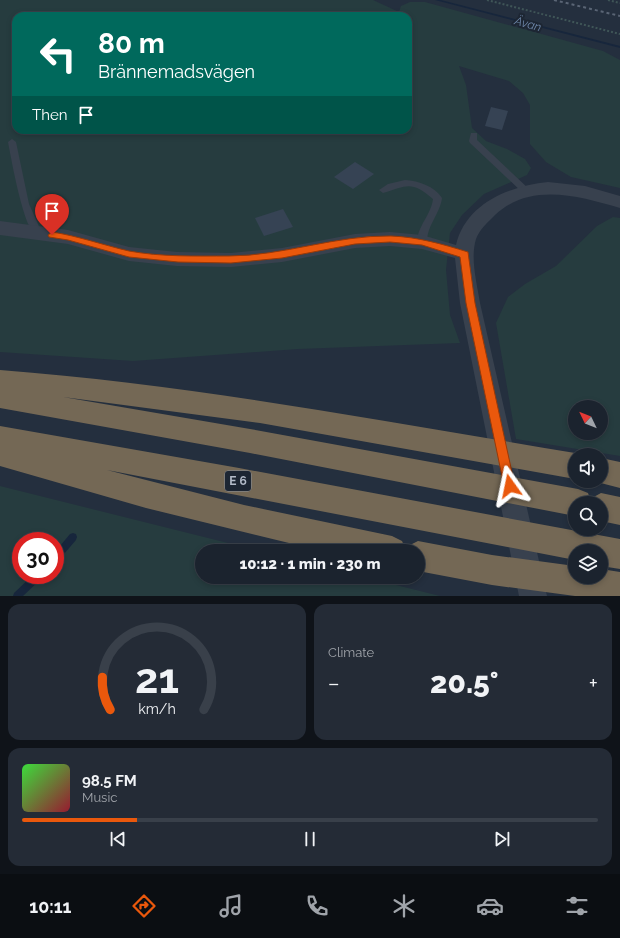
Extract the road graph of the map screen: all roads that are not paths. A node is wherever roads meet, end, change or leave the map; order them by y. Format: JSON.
{"nodes":[{"id":1,"x":474,"y":135,"type":"dead end"},
{"id":2,"x":12,"y":142,"type":"dead end"},
{"id":3,"x":383,"y":190,"type":"dead end"},
{"id":4,"x":526,"y":191,"type":"junction"},
{"id":5,"x":620,"y":202,"type":"edge"},
{"id":6,"x":0,"y":228,"type":"edge"},
{"id":7,"x":37,"y":233,"type":"junction"},
{"id":8,"x":422,"y":242,"type":"junction"},
{"id":9,"x":464,"y":254,"type":"junction"},
{"id":10,"x":0,"y":381,"type":"edge"},
{"id":11,"x":0,"y":397,"type":"edge"},
{"id":12,"x":0,"y":438,"type":"edge"},
{"id":13,"x":0,"y":453,"type":"edge"},
{"id":14,"x":568,"y":465,"type":"edge"},
{"id":15,"x":608,"y":472,"type":"edge"},
{"id":16,"x":620,"y":475,"type":"edge"},
{"id":17,"x":568,"y":501,"type":"edge"},
{"id":18,"x":608,"y":508,"type":"edge"},
{"id":19,"x":620,"y":511,"type":"edge"},
{"id":20,"x":356,"y":544,"type":"edge"},
{"id":21,"x":568,"y":545,"type":"edge"},
{"id":22,"x":608,"y":552,"type":"edge"},
{"id":23,"x":620,"y":554,"type":"edge"},
{"id":24,"x":425,"y":557,"type":"edge"},
{"id":25,"x":620,"y":587,"type":"edge"},
{"id":26,"x":533,"y":596,"type":"edge"}],
"edges":[{"from":1,"to":4,"type":"lane"},
{"from":2,"to":7,"type":"lane"},
{"from":3,"to":8,"type":"lane"},
{"from":4,"to":5,"type":"street"},
{"from":4,"to":9,"type":"street"},
{"from":6,"to":7,"type":"street"},
{"from":7,"to":8,"type":"street"},
{"from":8,"to":9,"type":"street"},
{"from":9,"to":26,"type":"street"},
{"from":10,"to":14,"type":"highway"},
{"from":11,"to":17,"type":"highway"},
{"from":12,"to":21,"type":"highway","number":"E 6"},
{"from":13,"to":20,"type":"highway"},
{"from":15,"to":16,"type":"highway"},
{"from":18,"to":19,"type":"highway"},
{"from":22,"to":23,"type":"highway","number":"E 6"},
{"from":24,"to":25,"type":"highway"}]}
